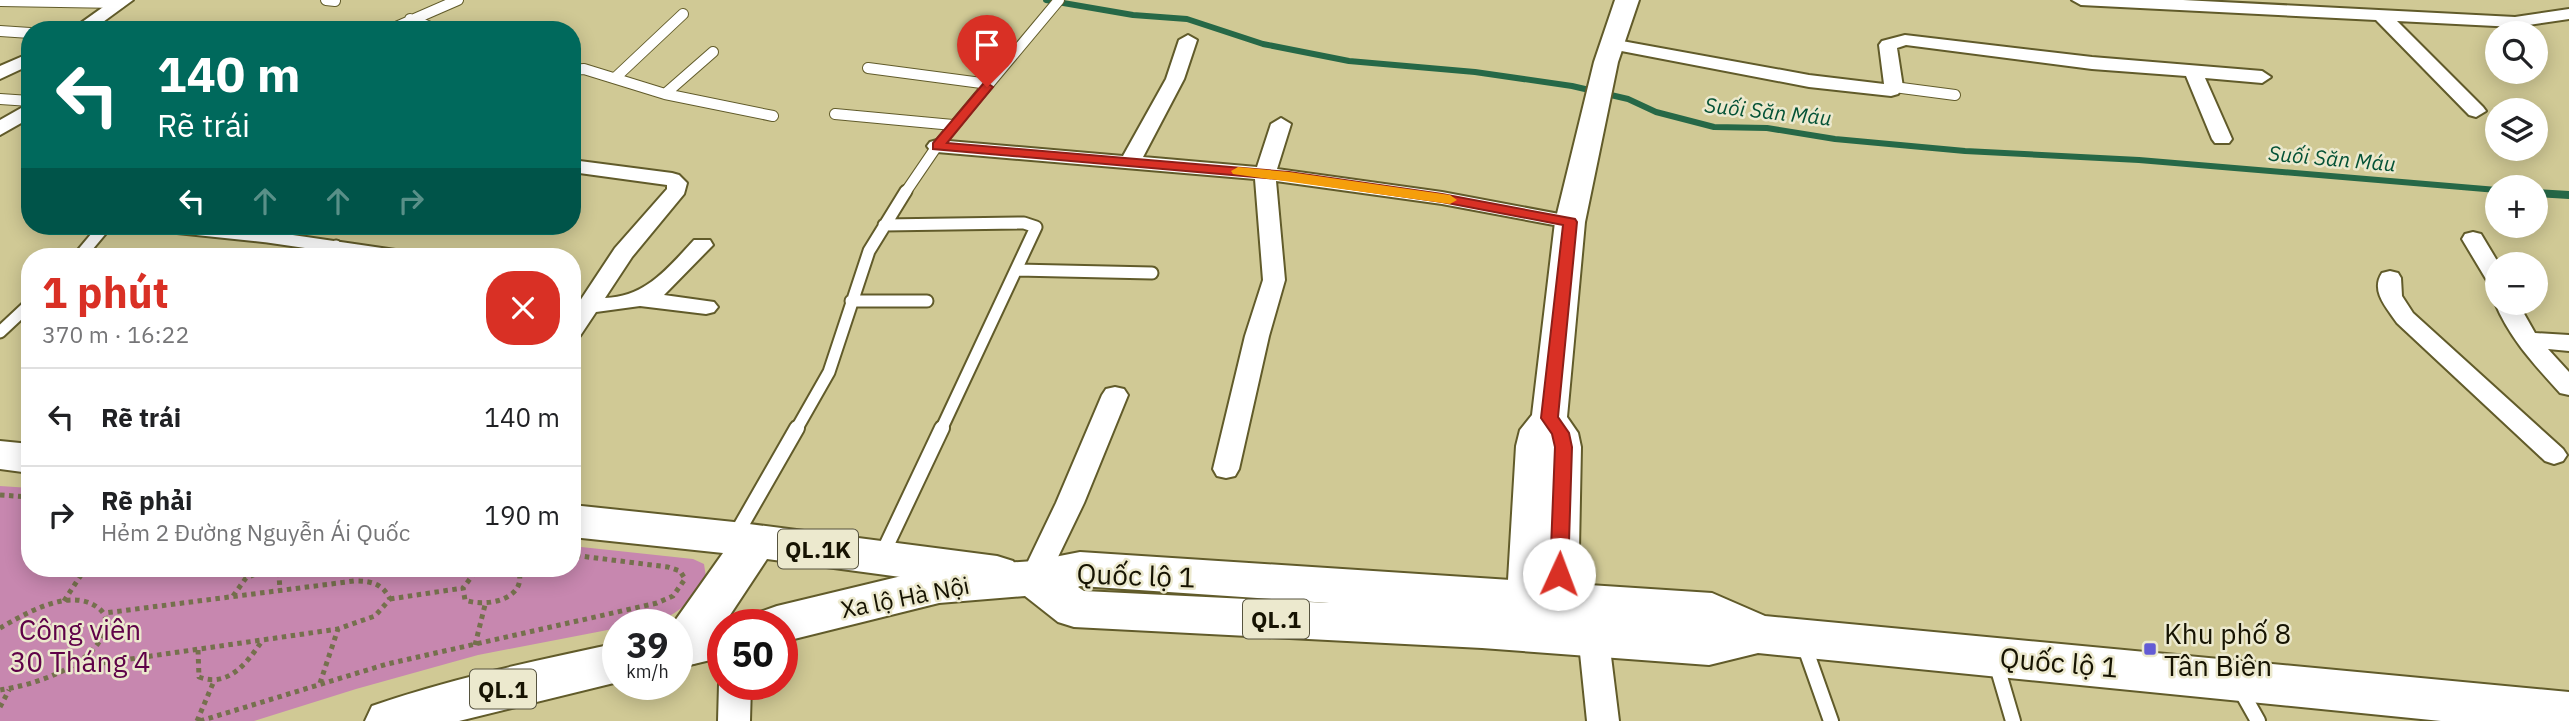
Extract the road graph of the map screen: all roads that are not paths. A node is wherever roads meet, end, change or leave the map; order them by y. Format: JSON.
{"nodes":[{"id":1,"x":458,"y":0,"type":"edge"},
{"id":2,"x":1627,"y":0,"type":"edge"},
{"id":3,"x":2081,"y":0,"type":"edge"},
{"id":4,"x":0,"y":1,"type":"edge"},
{"id":5,"x":122,"y":1,"type":"edge"},
{"id":6,"x":1056,"y":3,"type":"edge"},
{"id":7,"x":2208,"y":4,"type":"edge"},
{"id":8,"x":683,"y":13,"type":"dead end"},
{"id":9,"x":2569,"y":15,"type":"edge"},
{"id":10,"x":2382,"y":16,"type":"junction"},
{"id":11,"x":410,"y":19,"type":"junction"},
{"id":12,"x":93,"y":21,"type":"edge"},
{"id":13,"x":406,"y":21,"type":"edge"},
{"id":14,"x":415,"y":21,"type":"edge"},
{"id":15,"x":0,"y":31,"type":"edge"},
{"id":16,"x":21,"y":32,"type":"edge"},
{"id":17,"x":1188,"y":40,"type":"dead end"},
{"id":18,"x":1611,"y":44,"type":"junction"},
{"id":19,"x":713,"y":52,"type":"dead end"},
{"id":20,"x":21,"y":62,"type":"edge"},
{"id":21,"x":868,"y":68,"type":"dead end"},
{"id":22,"x":581,"y":69,"type":"edge"},
{"id":23,"x":2193,"y":71,"type":"junction"},
{"id":24,"x":0,"y":73,"type":"edge"},
{"id":25,"x":2262,"y":77,"type":"dead end"},
{"id":26,"x":615,"y":78,"type":"junction"},
{"id":27,"x":989,"y":85,"type":"junction"},
{"id":28,"x":1894,"y":87,"type":"junction"},
{"id":29,"x":665,"y":94,"type":"junction"},
{"id":30,"x":1955,"y":95,"type":"dead end"},
{"id":31,"x":0,"y":99,"type":"edge"},
{"id":32,"x":21,"y":100,"type":"edge"},
{"id":33,"x":2476,"y":111,"type":"dead end"},
{"id":34,"x":835,"y":114,"type":"dead end"},
{"id":35,"x":21,"y":115,"type":"edge"},
{"id":36,"x":772,"y":116,"type":"dead end"},
{"id":37,"x":1280,"y":124,"type":"dead end"},
{"id":38,"x":953,"y":125,"type":"junction"},
{"id":39,"x":0,"y":129,"type":"edge"},
{"id":40,"x":2222,"y":139,"type":"dead end"},
{"id":41,"x":937,"y":146,"type":"junction"},
{"id":42,"x":1130,"y":162,"type":"junction"},
{"id":43,"x":581,"y":167,"type":"edge"},
{"id":44,"x":1265,"y":174,"type":"junction"},
{"id":45,"x":1570,"y":222,"type":"junction"},
{"id":46,"x":884,"y":225,"type":"junction"},
{"id":47,"x":241,"y":235,"type":"edge"},
{"id":48,"x":2473,"y":239,"type":"dead end"},
{"id":49,"x":702,"y":245,"type":"dead end"},
{"id":50,"x":336,"y":246,"type":"junction"},
{"id":51,"x":334,"y":248,"type":"edge"},
{"id":52,"x":349,"y":248,"type":"edge"},
{"id":53,"x":2485,"y":259,"type":"edge"},
{"id":54,"x":1017,"y":270,"type":"junction"},
{"id":55,"x":1152,"y":272,"type":"dead end"},
{"id":56,"x":2390,"y":278,"type":"dead end"},
{"id":57,"x":642,"y":300,"type":"junction"},
{"id":58,"x":852,"y":301,"type":"junction"},
{"id":59,"x":927,"y":301,"type":"dead end"},
{"id":60,"x":590,"y":304,"type":"junction"},
{"id":61,"x":706,"y":307,"type":"dead end"},
{"id":62,"x":21,"y":312,"type":"edge"},
{"id":63,"x":2512,"y":315,"type":"edge"},
{"id":64,"x":581,"y":318,"type":"edge"},
{"id":65,"x":0,"y":332,"type":"edge"},
{"id":66,"x":2526,"y":340,"type":"junction"},
{"id":67,"x":2569,"y":342,"type":"edge"},
{"id":68,"x":2569,"y":387,"type":"edge"},
{"id":69,"x":1115,"y":395,"type":"dead end"},
{"id":70,"x":0,"y":455,"type":"edge"},
{"id":71,"x":2555,"y":455,"type":"edge"},
{"id":72,"x":21,"y":458,"type":"edge"},
{"id":73,"x":1226,"y":469,"type":"dead end"},
{"id":74,"x":587,"y":522,"type":"edge"},
{"id":75,"x":744,"y":539,"type":"junction"},
{"id":76,"x":881,"y":558,"type":"junction"},
{"id":77,"x":1034,"y":578,"type":"junction"},
{"id":78,"x":1559,"y":617,"type":"junction"},
{"id":79,"x":798,"y":620,"type":"edge"},
{"id":80,"x":1780,"y":636,"type":"junction"},
{"id":81,"x":694,"y":645,"type":"edge"},
{"id":82,"x":1994,"y":656,"type":"junction"},
{"id":83,"x":602,"y":666,"type":"edge"},
{"id":84,"x":2235,"y":679,"type":"junction"},
{"id":85,"x":735,"y":700,"type":"edge"},
{"id":86,"x":2438,"y":710,"type":"edge"},
{"id":87,"x":2556,"y":715,"type":"edge"},
{"id":88,"x":390,"y":721,"type":"edge"},
{"id":89,"x":734,"y":721,"type":"edge"},
{"id":90,"x":1603,"y":721,"type":"edge"},
{"id":91,"x":1831,"y":721,"type":"edge"},
{"id":92,"x":2013,"y":721,"type":"edge"},
{"id":93,"x":2258,"y":721,"type":"edge"}],
"edges":[{"from":1,"to":11,"type":"lane"},
{"from":2,"to":18,"type":"main road"},
{"from":3,"to":7,"type":"street"},
{"from":4,"to":5,"type":"lane"},
{"from":5,"to":12,"type":"street"},
{"from":6,"to":27,"type":"lane"},
{"from":7,"to":10,"type":"street"},
{"from":8,"to":26,"type":"lane"},
{"from":9,"to":10,"type":"street"},
{"from":10,"to":33,"type":"street"},
{"from":11,"to":13,"type":"lane"},
{"from":11,"to":14,"type":"lane"},
{"from":15,"to":16,"type":"lane"},
{"from":17,"to":42,"type":"street"},
{"from":18,"to":28,"type":"street"},
{"from":18,"to":45,"type":"main road"},
{"from":19,"to":29,"type":"lane"},
{"from":20,"to":24,"type":"street"},
{"from":21,"to":27,"type":"lane"},
{"from":22,"to":26,"type":"lane"},
{"from":23,"to":25,"type":"street"},
{"from":23,"to":28,"type":"street"},
{"from":23,"to":40,"type":"street"},
{"from":26,"to":29,"type":"lane"},
{"from":27,"to":38,"type":"lane"},
{"from":28,"to":30,"type":"lane"},
{"from":29,"to":36,"type":"lane"},
{"from":31,"to":32,"type":"lane"},
{"from":34,"to":38,"type":"lane"},
{"from":35,"to":39,"type":"street"},
{"from":37,"to":44,"type":"street"},
{"from":38,"to":41,"type":"lane"},
{"from":41,"to":42,"type":"street"},
{"from":41,"to":46,"type":"lane"},
{"from":42,"to":44,"type":"street"},
{"from":43,"to":60,"type":"street"},
{"from":44,"to":45,"type":"street"},
{"from":44,"to":73,"type":"street"},
{"from":45,"to":78,"type":"main road"},
{"from":46,"to":54,"type":"lane"},
{"from":46,"to":58,"type":"lane"},
{"from":47,"to":50,"type":"lane"},
{"from":48,"to":53,"type":"street"},
{"from":49,"to":57,"type":"street"},
{"from":50,"to":51,"type":"lane"},
{"from":50,"to":52,"type":"lane"},
{"from":54,"to":55,"type":"lane"},
{"from":54,"to":76,"type":"lane"},
{"from":56,"to":71,"type":"street"},
{"from":57,"to":60,"type":"street"},
{"from":57,"to":61,"type":"street"},
{"from":58,"to":59,"type":"lane"},
{"from":58,"to":75,"type":"lane"},
{"from":60,"to":64,"type":"street"},
{"from":62,"to":65,"type":"lane"},
{"from":63,"to":66,"type":"street"},
{"from":66,"to":67,"type":"street"},
{"from":66,"to":68,"type":"street"},
{"from":69,"to":77,"type":"street"},
{"from":70,"to":72,"type":"main road"},
{"from":74,"to":75,"type":"main road","number":"QL.1K"},
{"from":75,"to":76,"type":"main road","number":"QL.1K"},
{"from":75,"to":81,"type":"main road"},
{"from":76,"to":77,"type":"main road","number":"QL.1K"},
{"from":77,"to":78,"type":"main road","name":"Quốc lộ 1","number":"QL.1"},
{"from":77,"to":79,"type":"main road","name":"Xa lộ Hà Nội"},
{"from":78,"to":80,"type":"main road","name":"Quốc lộ 1","number":"QL.1"},
{"from":78,"to":90,"type":"street"},
{"from":80,"to":82,"type":"main road","name":"Quốc lộ 1","number":"QL.1"},
{"from":80,"to":91,"type":"lane"},
{"from":82,"to":84,"type":"main road","name":"Quốc lộ 1","number":"QL.1"},
{"from":82,"to":92,"type":"lane"},
{"from":83,"to":88,"type":"main road","number":"QL.1"},
{"from":84,"to":86,"type":"main road","name":"Quốc lộ 1","number":"QL.1"},
{"from":84,"to":93,"type":"lane"},
{"from":85,"to":89,"type":"street"},
{"from":86,"to":87,"type":"main road","name":"Quốc lộ 1","number":"QL.1"}]}
